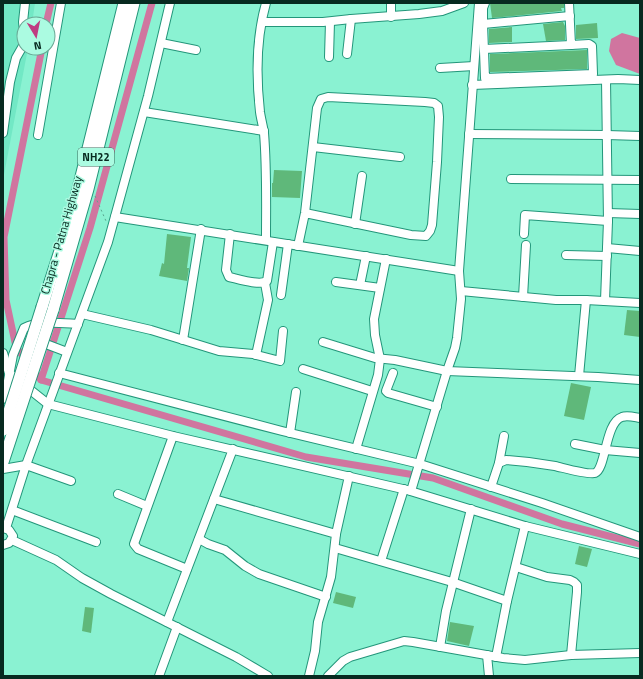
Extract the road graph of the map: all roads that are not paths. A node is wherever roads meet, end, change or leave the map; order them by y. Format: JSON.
{"nodes":[{"id":1,"x":25,"y":3,"type":"edge"},
{"id":2,"x":61,"y":3,"type":"edge"},
{"id":3,"x":124,"y":3,"type":"edge"},
{"id":4,"x":134,"y":3,"type":"edge"},
{"id":5,"x":170,"y":3,"type":"edge"},
{"id":6,"x":266,"y":3,"type":"edge"},
{"id":7,"x":391,"y":3,"type":"edge"},
{"id":8,"x":464,"y":3,"type":"edge"},
{"id":9,"x":569,"y":3,"type":"edge"},
{"id":10,"x":481,"y":6,"type":"edge"},
{"id":11,"x":24,"y":16,"type":"edge"},
{"id":12,"x":570,"y":16,"type":"junction"},
{"id":13,"x":390,"y":17,"type":"junction"},
{"id":14,"x":351,"y":19,"type":"junction"},
{"id":15,"x":262,"y":22,"type":"junction"},
{"id":16,"x":330,"y":22,"type":"junction"},
{"id":17,"x":483,"y":24,"type":"junction"},
{"id":18,"x":161,"y":43,"type":"junction"},
{"id":19,"x":571,"y":45,"type":"junction"},
{"id":20,"x":484,"y":49,"type":"junction"},
{"id":21,"x":196,"y":50,"type":"dead end"},
{"id":22,"x":347,"y":54,"type":"dead end"},
{"id":23,"x":17,"y":56,"type":"edge"},
{"id":24,"x":329,"y":57,"type":"dead end"},
{"id":25,"x":474,"y":66,"type":"junction"},
{"id":26,"x":440,"y":68,"type":"dead end"},
{"id":27,"x":606,"y":80,"type":"junction"},
{"id":28,"x":640,"y":80,"type":"edge"},
{"id":29,"x":472,"y":84,"type":"junction"},
{"id":30,"x":144,"y":112,"type":"junction"},
{"id":31,"x":264,"y":131,"type":"junction"},
{"id":32,"x":3,"y":132,"type":"edge"},
{"id":33,"x":469,"y":134,"type":"junction"},
{"id":34,"x":607,"y":134,"type":"junction"},
{"id":35,"x":38,"y":135,"type":"dead end"},
{"id":36,"x":640,"y":136,"type":"edge"},
{"id":37,"x":313,"y":147,"type":"junction"},
{"id":38,"x":400,"y":158,"type":"dead end"},
{"id":39,"x":362,"y":176,"type":"dead end"},
{"id":40,"x":608,"y":178,"type":"junction"},
{"id":41,"x":511,"y":179,"type":"dead end"},
{"id":42,"x":640,"y":180,"type":"edge"},
{"id":43,"x":305,"y":213,"type":"junction"},
{"id":44,"x":640,"y":214,"type":"edge"},
{"id":45,"x":115,"y":217,"type":"junction"},
{"id":46,"x":608,"y":217,"type":"junction"},
{"id":47,"x":355,"y":224,"type":"junction"},
{"id":48,"x":201,"y":229,"type":"junction"},
{"id":49,"x":230,"y":234,"type":"junction"},
{"id":50,"x":524,"y":234,"type":"dead end"},
{"id":51,"x":269,"y":241,"type":"junction"},
{"id":52,"x":288,"y":244,"type":"junction"},
{"id":53,"x":526,"y":245,"type":"dead end"},
{"id":54,"x":298,"y":246,"type":"junction"},
{"id":55,"x":640,"y":250,"type":"edge"},
{"id":56,"x":607,"y":252,"type":"junction"},
{"id":57,"x":566,"y":255,"type":"dead end"},
{"id":58,"x":366,"y":256,"type":"junction"},
{"id":59,"x":386,"y":259,"type":"junction"},
{"id":60,"x":459,"y":271,"type":"junction"},
{"id":61,"x":336,"y":282,"type":"dead end"},
{"id":62,"x":265,"y":283,"type":"junction"},
{"id":63,"x":360,"y":285,"type":"junction"},
{"id":64,"x":380,"y":288,"type":"junction"},
{"id":65,"x":461,"y":291,"type":"junction"},
{"id":66,"x":281,"y":295,"type":"dead end"},
{"id":67,"x":523,"y":296,"type":"junction"},
{"id":68,"x":586,"y":300,"type":"junction"},
{"id":69,"x":605,"y":301,"type":"junction"},
{"id":70,"x":640,"y":303,"type":"edge"},
{"id":71,"x":48,"y":306,"type":"junction"},
{"id":72,"x":82,"y":314,"type":"junction"},
{"id":73,"x":74,"y":324,"type":"junction"},
{"id":74,"x":283,"y":331,"type":"dead end"},
{"id":75,"x":183,"y":340,"type":"junction"},
{"id":76,"x":323,"y":342,"type":"dead end"},
{"id":77,"x":19,"y":346,"type":"junction"},
{"id":78,"x":67,"y":352,"type":"junction"},
{"id":79,"x":3,"y":353,"type":"edge"},
{"id":80,"x":256,"y":355,"type":"junction"},
{"id":81,"x":380,"y":359,"type":"junction"},
{"id":82,"x":303,"y":369,"type":"dead end"},
{"id":83,"x":447,"y":371,"type":"junction"},
{"id":84,"x":393,"y":373,"type":"dead end"},
{"id":85,"x":11,"y":374,"type":"junction"},
{"id":86,"x":59,"y":375,"type":"junction"},
{"id":87,"x":579,"y":376,"type":"junction"},
{"id":88,"x":640,"y":380,"type":"edge"},
{"id":89,"x":372,"y":391,"type":"junction"},
{"id":90,"x":296,"y":392,"type":"dead end"},
{"id":91,"x":3,"y":399,"type":"edge"},
{"id":92,"x":50,"y":400,"type":"junction"},
{"id":93,"x":437,"y":407,"type":"junction"},
{"id":94,"x":640,"y":418,"type":"edge"},
{"id":95,"x":3,"y":430,"type":"edge"},
{"id":96,"x":290,"y":433,"type":"junction"},
{"id":97,"x":173,"y":436,"type":"junction"},
{"id":98,"x":504,"y":436,"type":"dead end"},
{"id":99,"x":575,"y":444,"type":"dead end"},
{"id":100,"x":233,"y":449,"type":"junction"},
{"id":101,"x":356,"y":449,"type":"junction"},
{"id":102,"x":605,"y":450,"type":"junction"},
{"id":103,"x":640,"y":453,"type":"edge"},
{"id":104,"x":3,"y":462,"type":"edge"},
{"id":105,"x":499,"y":462,"type":"junction"},
{"id":106,"x":26,"y":465,"type":"junction"},
{"id":107,"x":419,"y":466,"type":"junction"},
{"id":108,"x":3,"y":469,"type":"edge"},
{"id":109,"x":348,"y":476,"type":"junction"},
{"id":110,"x":71,"y":481,"type":"dead end"},
{"id":111,"x":491,"y":487,"type":"junction"},
{"id":112,"x":408,"y":490,"type":"junction"},
{"id":113,"x":118,"y":494,"type":"dead end"},
{"id":114,"x":214,"y":498,"type":"junction"},
{"id":115,"x":147,"y":506,"type":"junction"},
{"id":116,"x":471,"y":509,"type":"junction"},
{"id":117,"x":12,"y":510,"type":"junction"},
{"id":118,"x":526,"y":526,"type":"junction"},
{"id":119,"x":4,"y":528,"type":"edge"},
{"id":120,"x":336,"y":534,"type":"junction"},
{"id":121,"x":640,"y":537,"type":"edge"},
{"id":122,"x":199,"y":538,"type":"junction"},
{"id":123,"x":12,"y":540,"type":"junction"},
{"id":124,"x":96,"y":542,"type":"dead end"},
{"id":125,"x":3,"y":545,"type":"edge"},
{"id":126,"x":335,"y":548,"type":"junction"},
{"id":127,"x":640,"y":554,"type":"edge"},
{"id":128,"x":382,"y":562,"type":"junction"},
{"id":129,"x":516,"y":567,"type":"junction"},
{"id":130,"x":187,"y":569,"type":"junction"},
{"id":131,"x":452,"y":582,"type":"junction"},
{"id":132,"x":326,"y":597,"type":"junction"},
{"id":133,"x":507,"y":601,"type":"junction"},
{"id":134,"x":167,"y":622,"type":"junction"},
{"id":135,"x":177,"y":627,"type":"junction"},
{"id":136,"x":440,"y":647,"type":"junction"},
{"id":137,"x":640,"y":653,"type":"edge"},
{"id":138,"x":487,"y":655,"type":"junction"},
{"id":139,"x":571,"y":655,"type":"junction"},
{"id":140,"x":496,"y":657,"type":"junction"},
{"id":141,"x":159,"y":676,"type":"edge"},
{"id":142,"x":268,"y":676,"type":"edge"},
{"id":143,"x":309,"y":676,"type":"edge"},
{"id":144,"x":328,"y":676,"type":"edge"},
{"id":145,"x":488,"y":676,"type":"edge"}],
"edges":[{"from":1,"to":11,"type":"street"},
{"from":2,"to":35,"type":"street"},
{"from":3,"to":71,"type":"highway","name":"Chapra - Patna Highway","number":"NH22"},
{"from":4,"to":71,"type":"highway","name":"Chapra - Patna Highway","number":"NH22"},
{"from":5,"to":18,"type":"street"},
{"from":6,"to":15,"type":"street"},
{"from":7,"to":13,"type":"street"},
{"from":8,"to":13,"type":"street"},
{"from":9,"to":12,"type":"street"},
{"from":10,"to":17,"type":"street"},
{"from":10,"to":25,"type":"street"},
{"from":12,"to":17,"type":"street"},
{"from":12,"to":19,"type":"street"},
{"from":13,"to":14,"type":"street"},
{"from":14,"to":16,"type":"street"},
{"from":14,"to":22,"type":"street"},
{"from":15,"to":16,"type":"street"},
{"from":15,"to":31,"type":"street"},
{"from":16,"to":24,"type":"street"},
{"from":17,"to":20,"type":"street"},
{"from":18,"to":21,"type":"street"},
{"from":18,"to":30,"type":"street"},
{"from":19,"to":20,"type":"street"},
{"from":19,"to":20,"type":"street"},
{"from":23,"to":32,"type":"street"},
{"from":25,"to":26,"type":"street"},
{"from":25,"to":29,"type":"street"},
{"from":27,"to":28,"type":"street"},
{"from":27,"to":29,"type":"street"},
{"from":27,"to":34,"type":"street"},
{"from":29,"to":33,"type":"street"},
{"from":30,"to":31,"type":"street"},
{"from":30,"to":45,"type":"street"},
{"from":31,"to":51,"type":"street"},
{"from":33,"to":34,"type":"street"},
{"from":33,"to":60,"type":"street"},
{"from":34,"to":36,"type":"street"},
{"from":34,"to":40,"type":"street"},
{"from":37,"to":38,"type":"street"},
{"from":37,"to":43,"type":"street"},
{"from":37,"to":47,"type":"street"},
{"from":39,"to":47,"type":"street"},
{"from":40,"to":41,"type":"street"},
{"from":40,"to":42,"type":"street"},
{"from":40,"to":46,"type":"street"},
{"from":43,"to":47,"type":"street"},
{"from":43,"to":54,"type":"street"},
{"from":44,"to":46,"type":"street"},
{"from":45,"to":48,"type":"street"},
{"from":45,"to":72,"type":"street"},
{"from":46,"to":50,"type":"street"},
{"from":46,"to":56,"type":"street"},
{"from":48,"to":49,"type":"street"},
{"from":48,"to":75,"type":"street"},
{"from":49,"to":51,"type":"street"},
{"from":49,"to":62,"type":"street"},
{"from":51,"to":52,"type":"street"},
{"from":51,"to":62,"type":"street"},
{"from":52,"to":54,"type":"street"},
{"from":52,"to":66,"type":"street"},
{"from":53,"to":67,"type":"street"},
{"from":54,"to":58,"type":"street"},
{"from":55,"to":56,"type":"street"},
{"from":56,"to":57,"type":"street"},
{"from":56,"to":69,"type":"street"},
{"from":58,"to":59,"type":"street"},
{"from":58,"to":63,"type":"street"},
{"from":59,"to":60,"type":"street"},
{"from":59,"to":64,"type":"street"},
{"from":60,"to":65,"type":"street"},
{"from":61,"to":63,"type":"street"},
{"from":62,"to":80,"type":"street"},
{"from":63,"to":64,"type":"street"},
{"from":64,"to":81,"type":"street"},
{"from":65,"to":67,"type":"street"},
{"from":65,"to":83,"type":"street"},
{"from":67,"to":68,"type":"street"},
{"from":68,"to":69,"type":"street"},
{"from":68,"to":87,"type":"street"},
{"from":69,"to":70,"type":"street"},
{"from":71,"to":95,"type":"highway","number":"NH22","bridge":true},
{"from":71,"to":104,"type":"highway","number":"NH22","bridge":true},
{"from":72,"to":73,"type":"street"},
{"from":72,"to":75,"type":"street"},
{"from":73,"to":77,"type":"street"},
{"from":73,"to":78,"type":"street"},
{"from":74,"to":80,"type":"street"},
{"from":75,"to":80,"type":"street"},
{"from":76,"to":81,"type":"street"},
{"from":77,"to":78,"type":"street"},
{"from":77,"to":85,"type":"street"},
{"from":78,"to":86,"type":"street"},
{"from":79,"to":85,"type":"street"},
{"from":81,"to":83,"type":"street"},
{"from":81,"to":89,"type":"street"},
{"from":82,"to":89,"type":"street"},
{"from":83,"to":87,"type":"street"},
{"from":83,"to":93,"type":"street"},
{"from":84,"to":93,"type":"street"},
{"from":85,"to":91,"type":"street"},
{"from":85,"to":92,"type":"street"},
{"from":86,"to":92,"type":"street"},
{"from":86,"to":96,"type":"street"},
{"from":87,"to":88,"type":"street"},
{"from":89,"to":101,"type":"street"},
{"from":90,"to":96,"type":"street"},
{"from":92,"to":97,"type":"street"},
{"from":92,"to":106,"type":"street"},
{"from":93,"to":107,"type":"street"},
{"from":94,"to":102,"type":"street"},
{"from":96,"to":101,"type":"street"},
{"from":97,"to":100,"type":"street"},
{"from":97,"to":115,"type":"street"},
{"from":98,"to":105,"type":"street"},
{"from":99,"to":102,"type":"street"},
{"from":100,"to":109,"type":"street"},
{"from":100,"to":114,"type":"street"},
{"from":101,"to":107,"type":"street"},
{"from":102,"to":103,"type":"street"},
{"from":102,"to":105,"type":"street"},
{"from":105,"to":111,"type":"street"},
{"from":106,"to":108,"type":"street"},
{"from":106,"to":110,"type":"street"},
{"from":106,"to":117,"type":"street"},
{"from":107,"to":111,"type":"street"},
{"from":107,"to":112,"type":"street"},
{"from":109,"to":112,"type":"street"},
{"from":109,"to":120,"type":"street"},
{"from":111,"to":121,"type":"street"},
{"from":112,"to":116,"type":"street"},
{"from":112,"to":128,"type":"street"},
{"from":113,"to":115,"type":"street"},
{"from":114,"to":120,"type":"street"},
{"from":114,"to":122,"type":"street"},
{"from":115,"to":130,"type":"street"},
{"from":116,"to":118,"type":"street"},
{"from":116,"to":131,"type":"street"},
{"from":117,"to":119,"type":"street"},
{"from":117,"to":124,"type":"street"},
{"from":118,"to":127,"type":"street"},
{"from":118,"to":129,"type":"street"},
{"from":119,"to":123,"type":"street"},
{"from":120,"to":126,"type":"street"},
{"from":122,"to":130,"type":"street"},
{"from":122,"to":132,"type":"street"},
{"from":123,"to":125,"type":"street"},
{"from":123,"to":134,"type":"street"},
{"from":126,"to":128,"type":"street"},
{"from":126,"to":132,"type":"street"},
{"from":128,"to":131,"type":"street"},
{"from":129,"to":133,"type":"street"},
{"from":129,"to":139,"type":"street"},
{"from":130,"to":134,"type":"street"},
{"from":131,"to":133,"type":"street"},
{"from":131,"to":136,"type":"street"},
{"from":132,"to":143,"type":"street"},
{"from":133,"to":140,"type":"street"},
{"from":134,"to":135,"type":"street"},
{"from":135,"to":141,"type":"street"},
{"from":135,"to":142,"type":"street"},
{"from":136,"to":138,"type":"street"},
{"from":136,"to":144,"type":"street"},
{"from":137,"to":139,"type":"street"},
{"from":138,"to":140,"type":"street"},
{"from":138,"to":145,"type":"street"},
{"from":139,"to":140,"type":"street"}]}
